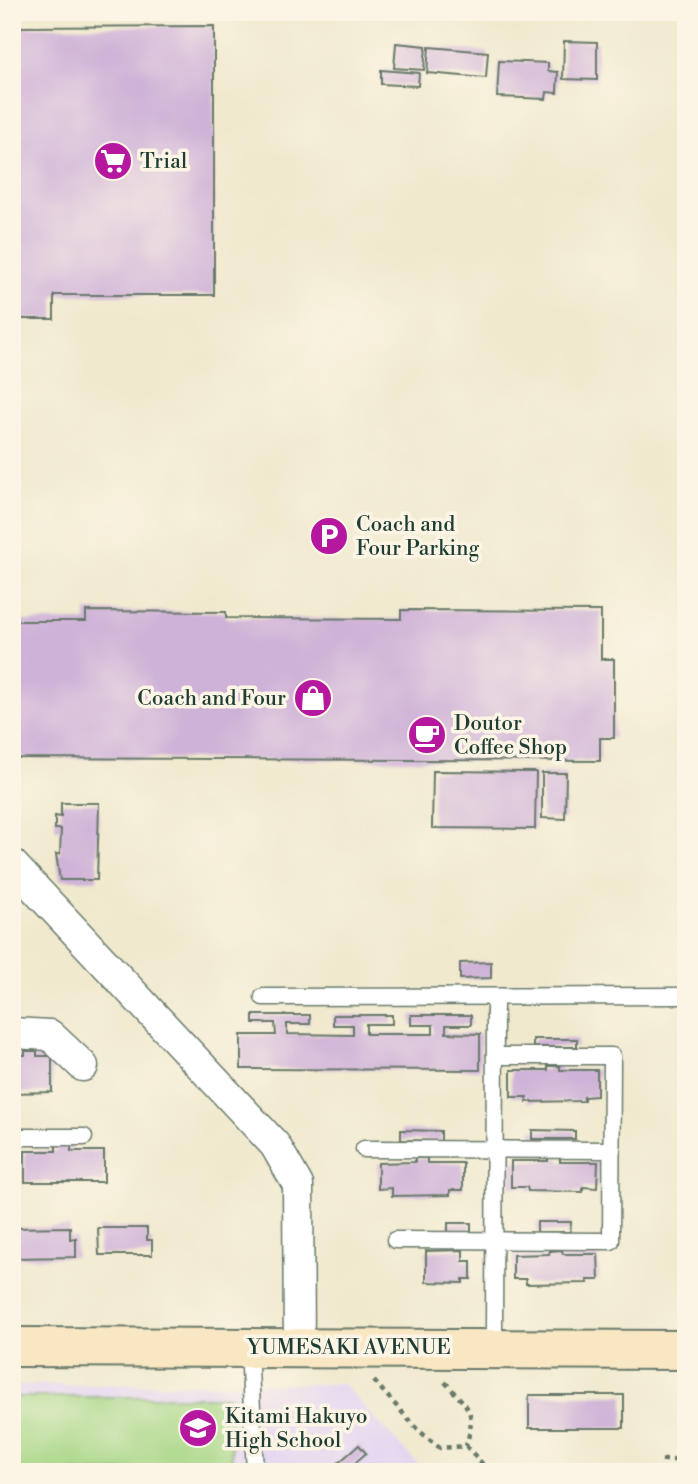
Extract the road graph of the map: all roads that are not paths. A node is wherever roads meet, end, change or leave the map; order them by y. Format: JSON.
{"nodes":[{"id":1,"x":12,"y":864,"type":"edge"},
{"id":2,"x":495,"y":996,"type":"junction"},
{"id":3,"x":686,"y":996,"type":"edge"},
{"id":4,"x":263,"y":997,"type":"dead end"},
{"id":5,"x":12,"y":1033,"type":"edge"},
{"id":6,"x":495,"y":1056,"type":"junction"},
{"id":7,"x":83,"y":1066,"type":"dead end"},
{"id":8,"x":12,"y":1137,"type":"edge"},
{"id":9,"x":84,"y":1137,"type":"dead end"},
{"id":10,"x":365,"y":1149,"type":"dead end"},
{"id":11,"x":495,"y":1150,"type":"junction"},
{"id":12,"x":612,"y":1150,"type":"junction"},
{"id":13,"x":395,"y":1240,"type":"dead end"},
{"id":14,"x":494,"y":1240,"type":"junction"},
{"id":15,"x":249,"y":1346,"type":"junction"},
{"id":16,"x":299,"y":1346,"type":"junction"},
{"id":17,"x":12,"y":1347,"type":"edge"},
{"id":18,"x":494,"y":1348,"type":"junction"},
{"id":19,"x":686,"y":1350,"type":"edge"},
{"id":20,"x":255,"y":1472,"type":"edge"}],
"edges":[{"from":1,"to":16,"type":"street"},
{"from":2,"to":3,"type":"lane"},
{"from":2,"to":4,"type":"lane"},
{"from":2,"to":6,"type":"lane"},
{"from":5,"to":7,"type":"street"},
{"from":6,"to":11,"type":"lane"},
{"from":6,"to":12,"type":"lane"},
{"from":8,"to":9,"type":"lane"},
{"from":10,"to":11,"type":"lane"},
{"from":11,"to":12,"type":"lane"},
{"from":11,"to":14,"type":"lane"},
{"from":12,"to":14,"type":"lane"},
{"from":13,"to":14,"type":"lane"},
{"from":14,"to":18,"type":"lane"},
{"from":15,"to":16,"type":"street","name":"YUMESAKI AVENUE"},
{"from":15,"to":17,"type":"street","name":"YUMESAKI AVENUE"},
{"from":15,"to":20,"type":"lane"},
{"from":16,"to":18,"type":"street","name":"YUMESAKI AVENUE"},
{"from":18,"to":19,"type":"street","name":"YUMESAKI AVENUE"}]}
